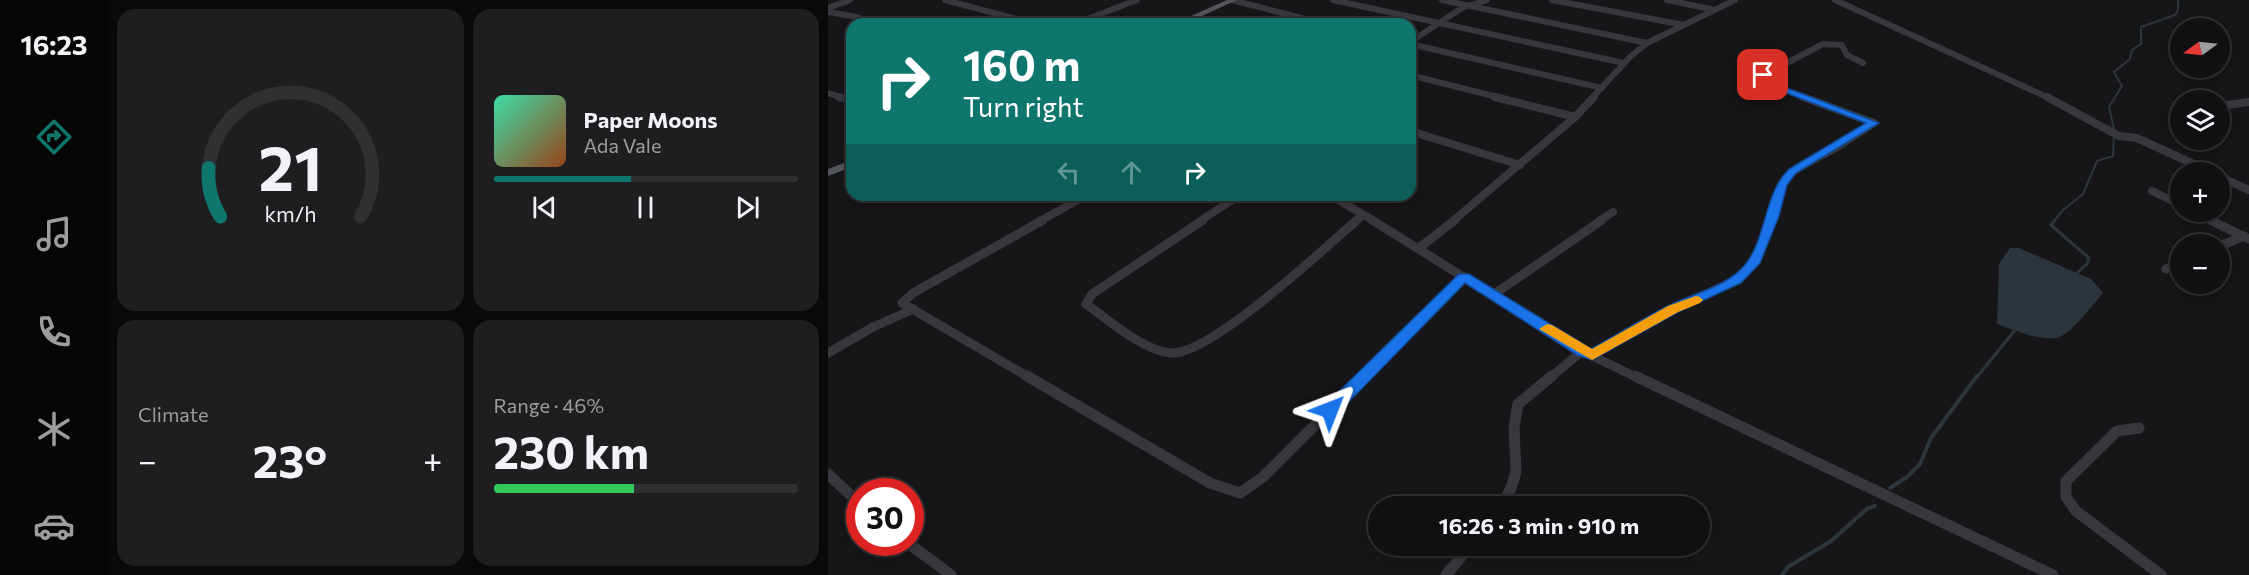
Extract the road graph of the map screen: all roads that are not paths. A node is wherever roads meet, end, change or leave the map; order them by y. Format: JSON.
{"nodes":[{"id":1,"x":850,"y":0,"type":"edge"},
{"id":2,"x":945,"y":0,"type":"edge"},
{"id":3,"x":1137,"y":0,"type":"edge"},
{"id":4,"x":1233,"y":0,"type":"edge"},
{"id":5,"x":1333,"y":0,"type":"edge"},
{"id":6,"x":1442,"y":0,"type":"edge"},
{"id":7,"x":1487,"y":0,"type":"edge"},
{"id":8,"x":1552,"y":0,"type":"edge"},
{"id":9,"x":1667,"y":0,"type":"edge"},
{"id":10,"x":1735,"y":0,"type":"edge"},
{"id":11,"x":1835,"y":0,"type":"edge"},
{"id":12,"x":1472,"y":6,"type":"junction"},
{"id":13,"x":828,"y":10,"type":"edge"},
{"id":14,"x":1715,"y":10,"type":"junction"},
{"id":15,"x":859,"y":18,"type":"edge"},
{"id":16,"x":1012,"y":18,"type":"edge"},
{"id":17,"x":1090,"y":18,"type":"edge"},
{"id":18,"x":1192,"y":18,"type":"edge"},
{"id":19,"x":1302,"y":18,"type":"edge"},
{"id":20,"x":1410,"y":18,"type":"edge"},
{"id":21,"x":1416,"y":19,"type":"edge"},
{"id":22,"x":1436,"y":24,"type":"junction"},
{"id":23,"x":1684,"y":25,"type":"junction"},
{"id":24,"x":1416,"y":39,"type":"edge"},
{"id":25,"x":1647,"y":43,"type":"junction"},
{"id":26,"x":1416,"y":44,"type":"edge"},
{"id":27,"x":1624,"y":63,"type":"junction"},
{"id":28,"x":1863,"y":63,"type":"dead end"},
{"id":29,"x":1416,"y":77,"type":"edge"},
{"id":30,"x":1602,"y":88,"type":"junction"},
{"id":31,"x":828,"y":93,"type":"edge"},
{"id":32,"x":846,"y":99,"type":"edge"},
{"id":33,"x":2249,"y":102,"type":"edge"},
{"id":34,"x":2230,"y":105,"type":"edge"},
{"id":35,"x":1575,"y":117,"type":"junction"},
{"id":36,"x":1416,"y":133,"type":"edge"},
{"id":37,"x":2189,"y":162,"type":"edge"},
{"id":38,"x":1520,"y":165,"type":"junction"},
{"id":39,"x":846,"y":166,"type":"edge"},
{"id":40,"x":828,"y":173,"type":"edge"},
{"id":41,"x":2230,"y":181,"type":"edge"},
{"id":42,"x":2249,"y":190,"type":"edge"},
{"id":43,"x":2152,"y":191,"type":"dead end"},
{"id":44,"x":2170,"y":200,"type":"edge"},
{"id":45,"x":1076,"y":201,"type":"edge"},
{"id":46,"x":1231,"y":201,"type":"edge"},
{"id":47,"x":1340,"y":201,"type":"edge"},
{"id":48,"x":1613,"y":212,"type":"dead end"},
{"id":49,"x":1364,"y":215,"type":"junction"},
{"id":50,"x":2214,"y":222,"type":"edge"},
{"id":51,"x":2246,"y":238,"type":"edge"},
{"id":52,"x":2230,"y":243,"type":"edge"},
{"id":53,"x":1419,"y":248,"type":"junction"},
{"id":54,"x":2170,"y":267,"type":"edge"},
{"id":55,"x":2166,"y":269,"type":"dead end"},
{"id":56,"x":1464,"y":277,"type":"junction"},
{"id":57,"x":1493,"y":295,"type":"junction"},
{"id":58,"x":914,"y":309,"type":"junction"},
{"id":59,"x":828,"y":353,"type":"edge"},
{"id":60,"x":1587,"y":353,"type":"junction"},
{"id":61,"x":2139,"y":428,"type":"dead end"},
{"id":62,"x":828,"y":474,"type":"edge"},
{"id":63,"x":846,"y":491,"type":"edge"},
{"id":64,"x":1507,"y":496,"type":"edge"},
{"id":65,"x":924,"y":555,"type":"edge"},
{"id":66,"x":1462,"y":556,"type":"edge"},
{"id":67,"x":951,"y":575,"type":"edge"},
{"id":68,"x":1446,"y":575,"type":"edge"},
{"id":69,"x":2052,"y":575,"type":"edge"},
{"id":70,"x":2161,"y":575,"type":"edge"}],
"edges":[{"from":1,"to":13,"type":"street"},
{"from":2,"to":16,"type":"street"},
{"from":3,"to":17,"type":"street"},
{"from":4,"to":18,"type":"main road"},
{"from":4,"to":19,"type":"street"},
{"from":5,"to":20,"type":"street"},
{"from":6,"to":12,"type":"street"},
{"from":7,"to":12,"type":"street"},
{"from":8,"to":23,"type":"street"},
{"from":9,"to":14,"type":"street"},
{"from":10,"to":14,"type":"street"},
{"from":11,"to":37,"type":"street"},
{"from":12,"to":22,"type":"street"},
{"from":12,"to":25,"type":"street"},
{"from":13,"to":15,"type":"street"},
{"from":14,"to":23,"type":"street"},
{"from":21,"to":22,"type":"street"},
{"from":22,"to":24,"type":"street"},
{"from":22,"to":27,"type":"street"},
{"from":23,"to":25,"type":"street"},
{"from":25,"to":27,"type":"street"},
{"from":26,"to":30,"type":"street"},
{"from":27,"to":30,"type":"street"},
{"from":28,"to":60,"type":"street"},
{"from":29,"to":35,"type":"street"},
{"from":30,"to":35,"type":"street"},
{"from":31,"to":32,"type":"street"},
{"from":33,"to":34,"type":"street"},
{"from":35,"to":38,"type":"street"},
{"from":36,"to":38,"type":"street"},
{"from":38,"to":53,"type":"street"},
{"from":39,"to":40,"type":"main road"},
{"from":41,"to":42,"type":"street"},
{"from":43,"to":44,"type":"street"},
{"from":45,"to":58,"type":"street"},
{"from":46,"to":49,"type":"street"},
{"from":47,"to":49,"type":"street"},
{"from":48,"to":57,"type":"street"},
{"from":49,"to":53,"type":"street"},
{"from":50,"to":51,"type":"street"},
{"from":51,"to":52,"type":"street"},
{"from":53,"to":56,"type":"street"},
{"from":54,"to":55,"type":"street"},
{"from":56,"to":57,"type":"street"},
{"from":56,"to":58,"type":"street"},
{"from":57,"to":60,"type":"street"},
{"from":58,"to":59,"type":"street"},
{"from":60,"to":64,"type":"street"},
{"from":60,"to":69,"type":"street"},
{"from":61,"to":70,"type":"street"},
{"from":62,"to":63,"type":"street"},
{"from":65,"to":67,"type":"street"},
{"from":66,"to":68,"type":"street"}]}
